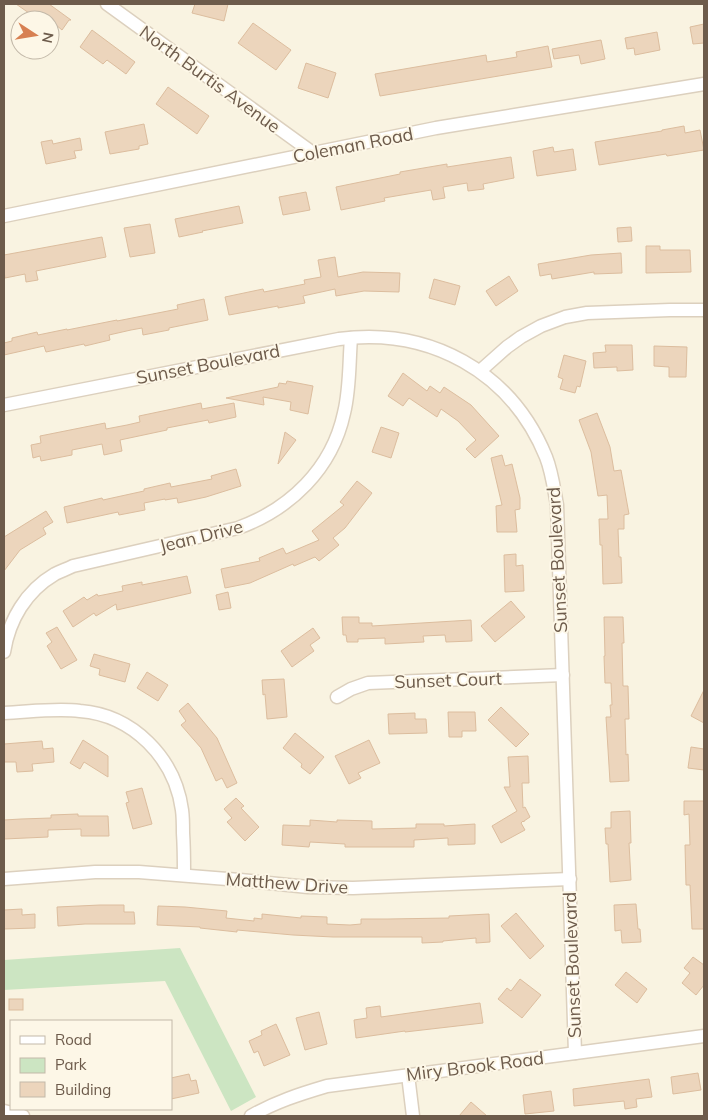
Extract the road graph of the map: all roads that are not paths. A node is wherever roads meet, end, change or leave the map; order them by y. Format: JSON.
{"nodes":[{"id":1,"x":107,"y":4,"type":"edge"},
{"id":2,"x":704,"y":84,"type":"edge"},
{"id":3,"x":313,"y":153,"type":"junction"},
{"id":4,"x":4,"y":216,"type":"edge"},
{"id":5,"x":704,"y":310,"type":"edge"},
{"id":6,"x":350,"y":338,"type":"junction"},
{"id":7,"x":480,"y":371,"type":"junction"},
{"id":8,"x":4,"y":405,"type":"edge"},
{"id":9,"x":4,"y":652,"type":"edge"},
{"id":10,"x":563,"y":675,"type":"junction"},
{"id":11,"x":337,"y":697,"type":"dead end"},
{"id":12,"x":4,"y":714,"type":"edge"},
{"id":13,"x":184,"y":875,"type":"junction"},
{"id":14,"x":4,"y":879,"type":"edge"},
{"id":15,"x":570,"y":880,"type":"junction"},
{"id":16,"x":704,"y":1036,"type":"edge"},
{"id":17,"x":575,"y":1053,"type":"junction"},
{"id":18,"x":408,"y":1075,"type":"junction"},
{"id":19,"x":4,"y":1111,"type":"edge"},
{"id":20,"x":23,"y":1116,"type":"edge"},
{"id":21,"x":251,"y":1116,"type":"edge"},
{"id":22,"x":413,"y":1116,"type":"edge"}],
"edges":[{"from":1,"to":3,"type":"street","name":"North Burtis Avenue"},
{"from":2,"to":3,"type":"street","name":"Coleman Road"},
{"from":3,"to":4,"type":"street","name":"Coleman Road"},
{"from":5,"to":7,"type":"street"},
{"from":6,"to":7,"type":"street","name":"Sunset Boulevard"},
{"from":6,"to":8,"type":"street","name":"Sunset Boulevard"},
{"from":6,"to":9,"type":"street","name":"Jean Drive"},
{"from":7,"to":10,"type":"street","name":"Sunset Boulevard"},
{"from":10,"to":11,"type":"street","name":"Sunset Court"},
{"from":10,"to":15,"type":"street","name":"Sunset Boulevard"},
{"from":12,"to":13,"type":"street"},
{"from":13,"to":14,"type":"street","name":"Matthew Drive"},
{"from":13,"to":15,"type":"street","name":"Matthew Drive"},
{"from":15,"to":17,"type":"street","name":"Sunset Boulevard"},
{"from":16,"to":17,"type":"street","name":"Miry Brook Road"},
{"from":17,"to":18,"type":"street","name":"Miry Brook Road"},
{"from":18,"to":21,"type":"street","name":"Miry Brook Road"},
{"from":18,"to":22,"type":"street"},
{"from":19,"to":20,"type":"street"}]}
